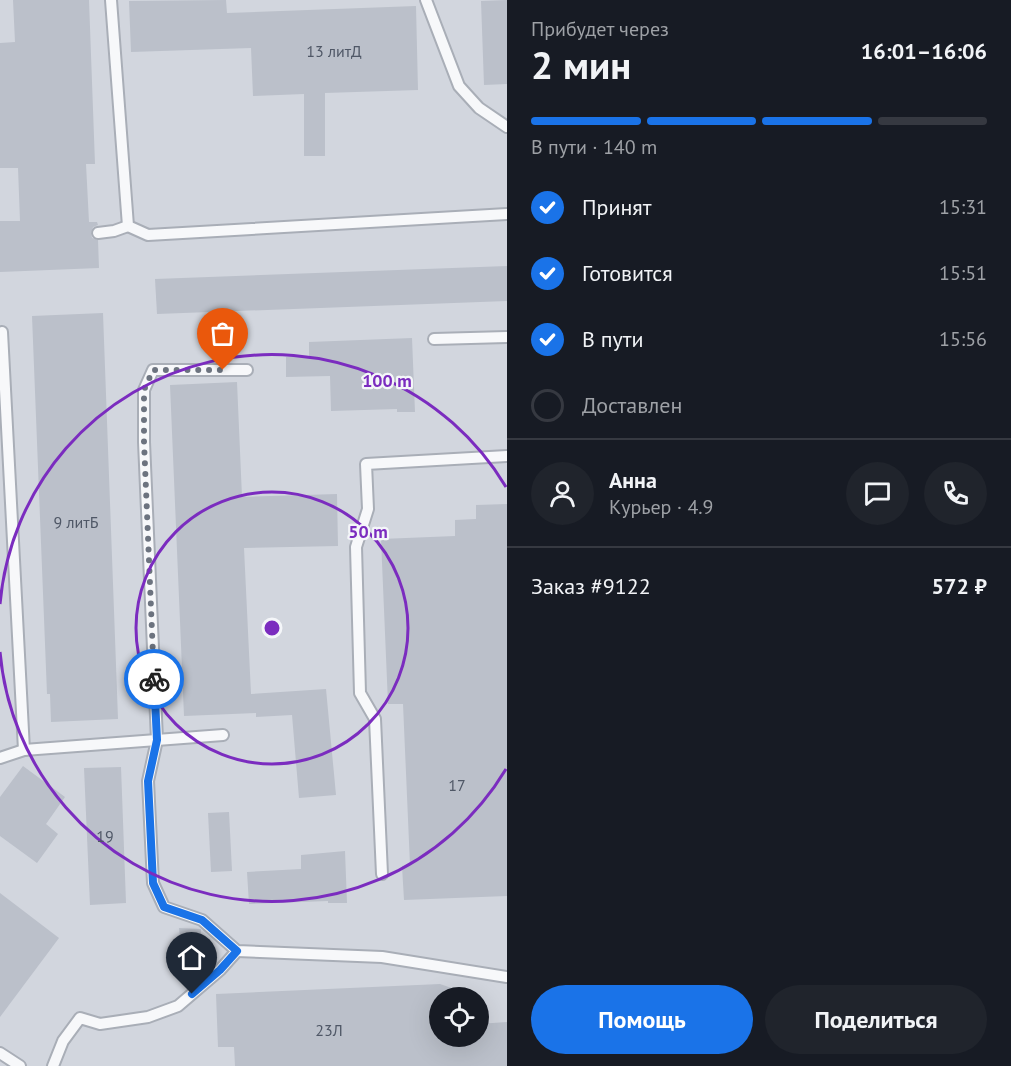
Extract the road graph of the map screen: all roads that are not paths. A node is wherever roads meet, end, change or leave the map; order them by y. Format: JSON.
{"nodes":[{"id":1,"x":111,"y":0,"type":"edge"},
{"id":2,"x":426,"y":0,"type":"edge"},
{"id":3,"x":507,"y":127,"type":"edge"},
{"id":4,"x":507,"y":214,"type":"edge"},
{"id":5,"x":128,"y":226,"type":"junction"},
{"id":6,"x":98,"y":233,"type":"dead end"},
{"id":7,"x":2,"y":332,"type":"dead end"},
{"id":8,"x":507,"y":337,"type":"edge"},
{"id":9,"x":434,"y":339,"type":"dead end"},
{"id":10,"x":247,"y":370,"type":"dead end"},
{"id":11,"x":3,"y":391,"type":"edge"},
{"id":12,"x":507,"y":456,"type":"edge"},
{"id":13,"x":223,"y":735,"type":"dead end"},
{"id":14,"x":157,"y":740,"type":"junction"},
{"id":15,"x":24,"y":750,"type":"junction"},
{"id":16,"x":0,"y":759,"type":"edge"},
{"id":17,"x":382,"y":874,"type":"dead end"},
{"id":18,"x":237,"y":951,"type":"junction"},
{"id":19,"x":507,"y":977,"type":"edge"},
{"id":20,"x":0,"y":1053,"type":"edge"},
{"id":21,"x":20,"y":1066,"type":"edge"},
{"id":22,"x":53,"y":1066,"type":"edge"}],
"edges":[{"from":1,"to":5,"type":"lane"},
{"from":2,"to":3,"type":"lane"},
{"from":4,"to":5,"type":"lane"},
{"from":5,"to":6,"type":"lane"},
{"from":7,"to":11,"type":"lane"},
{"from":8,"to":9,"type":"lane"},
{"from":10,"to":14,"type":"lane"},
{"from":11,"to":15,"type":"lane"},
{"from":12,"to":17,"type":"lane"},
{"from":13,"to":14,"type":"lane"},
{"from":14,"to":15,"type":"lane"},
{"from":14,"to":18,"type":"lane"},
{"from":15,"to":16,"type":"lane"},
{"from":18,"to":19,"type":"lane"},
{"from":18,"to":22,"type":"lane"},
{"from":20,"to":21,"type":"lane"}]}
